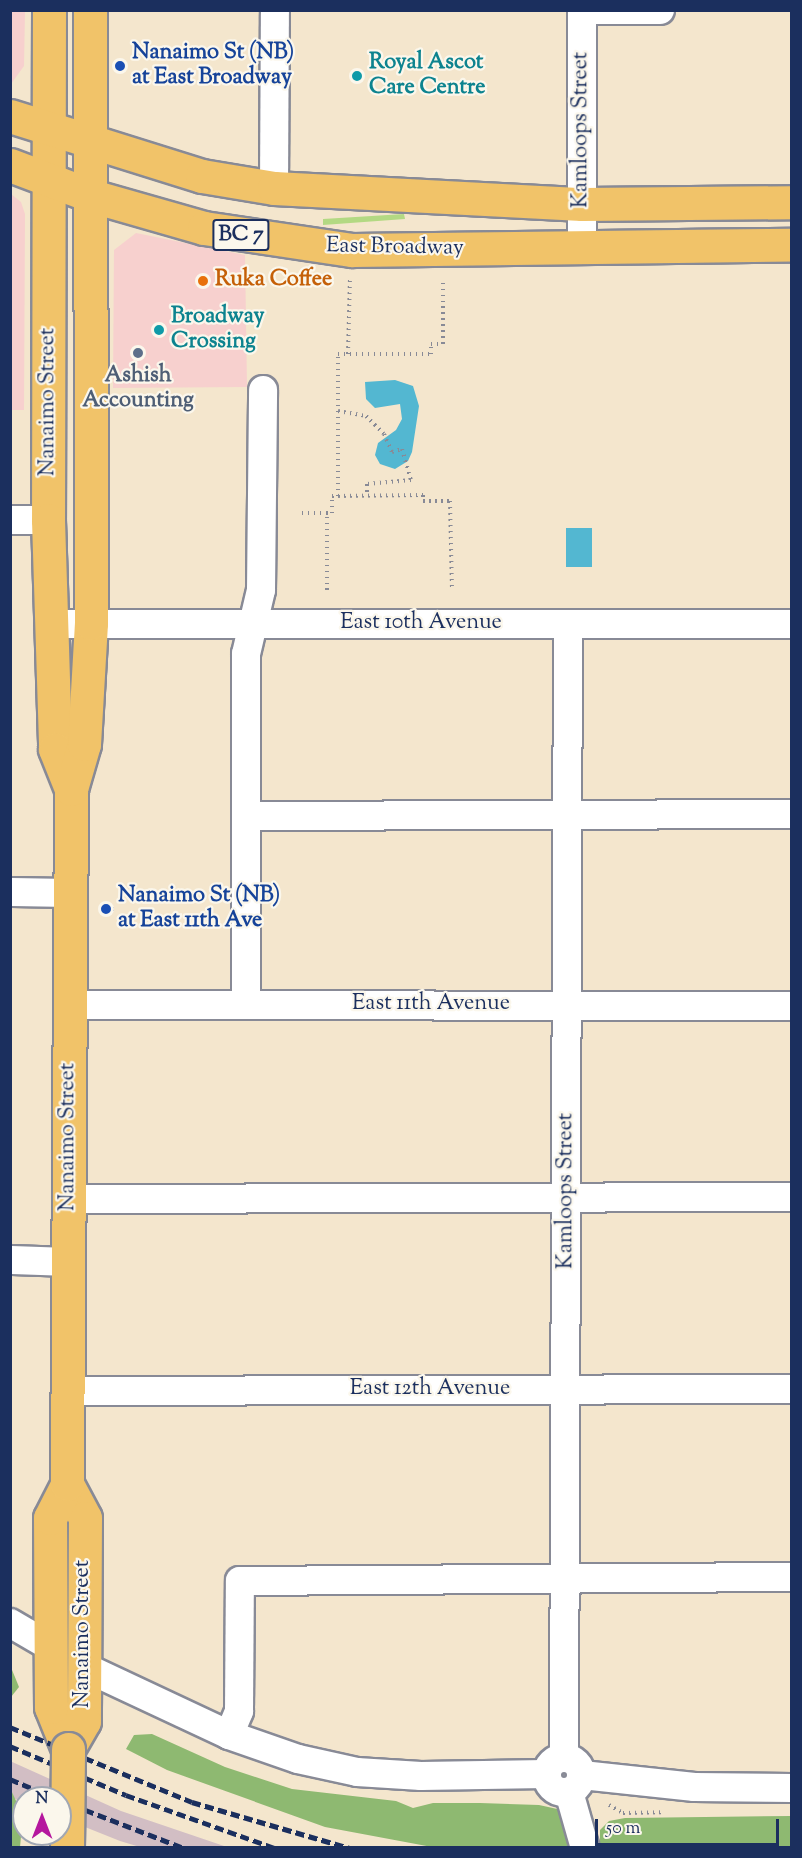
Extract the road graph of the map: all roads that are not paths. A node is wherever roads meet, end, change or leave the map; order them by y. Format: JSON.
{"nodes":[{"id":1,"x":49,"y":10,"type":"edge"},
{"id":2,"x":90,"y":10,"type":"edge"},
{"id":3,"x":275,"y":10,"type":"edge"},
{"id":4,"x":582,"y":10,"type":"edge"},
{"id":5,"x":660,"y":10,"type":"edge"},
{"id":6,"x":10,"y":116,"type":"edge"},
{"id":7,"x":49,"y":129,"type":"junction"},
{"id":8,"x":91,"y":142,"type":"junction"},
{"id":9,"x":10,"y":165,"type":"edge"},
{"id":10,"x":49,"y":178,"type":"junction"},
{"id":11,"x":274,"y":188,"type":"junction"},
{"id":12,"x":92,"y":196,"type":"junction"},
{"id":13,"x":792,"y":202,"type":"edge"},
{"id":14,"x":582,"y":204,"type":"junction"},
{"id":15,"x":792,"y":245,"type":"edge"},
{"id":16,"x":582,"y":249,"type":"junction"},
{"id":17,"x":263,"y":390,"type":"dead end"},
{"id":18,"x":10,"y":520,"type":"edge"},
{"id":19,"x":48,"y":520,"type":"junction"},
{"id":20,"x":91,"y":623,"type":"junction"},
{"id":21,"x":51,"y":624,"type":"junction"},
{"id":22,"x":253,"y":624,"type":"junction"},
{"id":23,"x":568,"y":624,"type":"junction"},
{"id":24,"x":792,"y":624,"type":"edge"},
{"id":25,"x":71,"y":789,"type":"junction"},
{"id":26,"x":567,"y":813,"type":"junction"},
{"id":27,"x":792,"y":814,"type":"edge"},
{"id":28,"x":249,"y":816,"type":"junction"},
{"id":29,"x":10,"y":892,"type":"edge"},
{"id":30,"x":70,"y":893,"type":"junction"},
{"id":31,"x":70,"y":1005,"type":"junction"},
{"id":32,"x":246,"y":1005,"type":"junction"},
{"id":33,"x":567,"y":1005,"type":"junction"},
{"id":34,"x":792,"y":1006,"type":"edge"},
{"id":35,"x":792,"y":1197,"type":"edge"},
{"id":36,"x":69,"y":1199,"type":"junction"},
{"id":37,"x":566,"y":1199,"type":"junction"},
{"id":38,"x":10,"y":1260,"type":"edge"},
{"id":39,"x":69,"y":1262,"type":"junction"},
{"id":40,"x":567,"y":1389,"type":"junction"},
{"id":41,"x":792,"y":1389,"type":"edge"},
{"id":42,"x":68,"y":1391,"type":"junction"},
{"id":43,"x":67,"y":1484,"type":"junction"},
{"id":44,"x":565,"y":1577,"type":"junction"},
{"id":45,"x":792,"y":1577,"type":"edge"},
{"id":46,"x":10,"y":1623,"type":"edge"},
{"id":47,"x":51,"y":1647,"type":"junction"},
{"id":48,"x":84,"y":1667,"type":"junction"},
{"id":49,"x":76,"y":1735,"type":"junction"},
{"id":50,"x":229,"y":1735,"type":"junction"},
{"id":51,"x":565,"y":1775,"type":"junction"},
{"id":52,"x":792,"y":1788,"type":"edge"},
{"id":53,"x":67,"y":1848,"type":"edge"},
{"id":54,"x":585,"y":1848,"type":"edge"}],
"edges":[{"from":1,"to":7,"type":"main road","name":"Nanaimo Street"},
{"from":2,"to":8,"type":"main road","name":"Nanaimo Street"},
{"from":3,"to":11,"type":"street"},
{"from":4,"to":5,"type":"street"},
{"from":4,"to":14,"type":"street","name":"Kamloops Street"},
{"from":6,"to":7,"type":"main road","number":"BC 7"},
{"from":7,"to":8,"type":"main road","number":"BC 7"},
{"from":7,"to":10,"type":"main road","name":"Nanaimo Street"},
{"from":8,"to":11,"type":"main road","number":"BC 7"},
{"from":8,"to":12,"type":"main road","name":"Nanaimo Street"},
{"from":9,"to":10,"type":"main road","name":"East Broadway","number":"BC 7"},
{"from":10,"to":12,"type":"main road","name":"East Broadway","number":"BC 7"},
{"from":10,"to":19,"type":"main road","name":"Nanaimo Street"},
{"from":11,"to":14,"type":"main road","number":"BC 7"},
{"from":12,"to":16,"type":"main road","name":"East Broadway","number":"BC 7"},
{"from":12,"to":20,"type":"main road","name":"Nanaimo Street"},
{"from":13,"to":14,"type":"main road","number":"BC 7"},
{"from":14,"to":16,"type":"street","name":"Kamloops Street"},
{"from":15,"to":16,"type":"main road","name":"East Broadway","number":"BC 7"},
{"from":17,"to":22,"type":"street"},
{"from":18,"to":19,"type":"street"},
{"from":19,"to":21,"type":"main road","name":"Nanaimo Street"},
{"from":20,"to":21,"type":"street","name":"East 10th Avenue"},
{"from":20,"to":22,"type":"street","name":"East 10th Avenue"},
{"from":20,"to":25,"type":"main road","name":"Nanaimo Street"},
{"from":21,"to":25,"type":"main road","name":"Nanaimo Street"},
{"from":22,"to":23,"type":"street","name":"East 10th Avenue"},
{"from":22,"to":28,"type":"street"},
{"from":23,"to":24,"type":"street","name":"East 10th Avenue"},
{"from":23,"to":26,"type":"street","name":"Kamloops Street"},
{"from":25,"to":30,"type":"main road","name":"Nanaimo Street"},
{"from":26,"to":27,"type":"street"},
{"from":26,"to":28,"type":"street"},
{"from":26,"to":33,"type":"street","name":"Kamloops Street"},
{"from":28,"to":32,"type":"street"},
{"from":29,"to":30,"type":"street"},
{"from":30,"to":31,"type":"main road","name":"Nanaimo Street"},
{"from":31,"to":32,"type":"street","name":"East 11th Avenue"},
{"from":31,"to":36,"type":"main road","name":"Nanaimo Street"},
{"from":32,"to":33,"type":"street","name":"East 11th Avenue"},
{"from":33,"to":34,"type":"street","name":"East 11th Avenue"},
{"from":33,"to":37,"type":"street","name":"Kamloops Street"},
{"from":35,"to":37,"type":"street"},
{"from":36,"to":37,"type":"street"},
{"from":36,"to":39,"type":"main road","name":"Nanaimo Street"},
{"from":37,"to":40,"type":"street","name":"Kamloops Street"},
{"from":38,"to":39,"type":"street"},
{"from":39,"to":42,"type":"main road","name":"Nanaimo Street"},
{"from":40,"to":41,"type":"street","name":"East 12th Avenue"},
{"from":40,"to":42,"type":"street","name":"East 12th Avenue"},
{"from":40,"to":44,"type":"street","name":"Kamloops Street"},
{"from":42,"to":43,"type":"main road","name":"Nanaimo Street"},
{"from":43,"to":47,"type":"main road","name":"Nanaimo Street"},
{"from":43,"to":48,"type":"main road","name":"Nanaimo Street"},
{"from":44,"to":45,"type":"street"},
{"from":44,"to":50,"type":"street"},
{"from":44,"to":51,"type":"street","name":"Kamloops Street"},
{"from":46,"to":47,"type":"street"},
{"from":47,"to":49,"type":"main road","name":"Nanaimo Street"},
{"from":48,"to":49,"type":"main road","name":"Nanaimo Street"},
{"from":48,"to":50,"type":"street"},
{"from":49,"to":53,"type":"main road","name":"Nanaimo Street","bridge":true},
{"from":50,"to":51,"type":"street"},
{"from":51,"to":52,"type":"street"},
{"from":51,"to":54,"type":"street","name":"Kamloops Street"}]}
